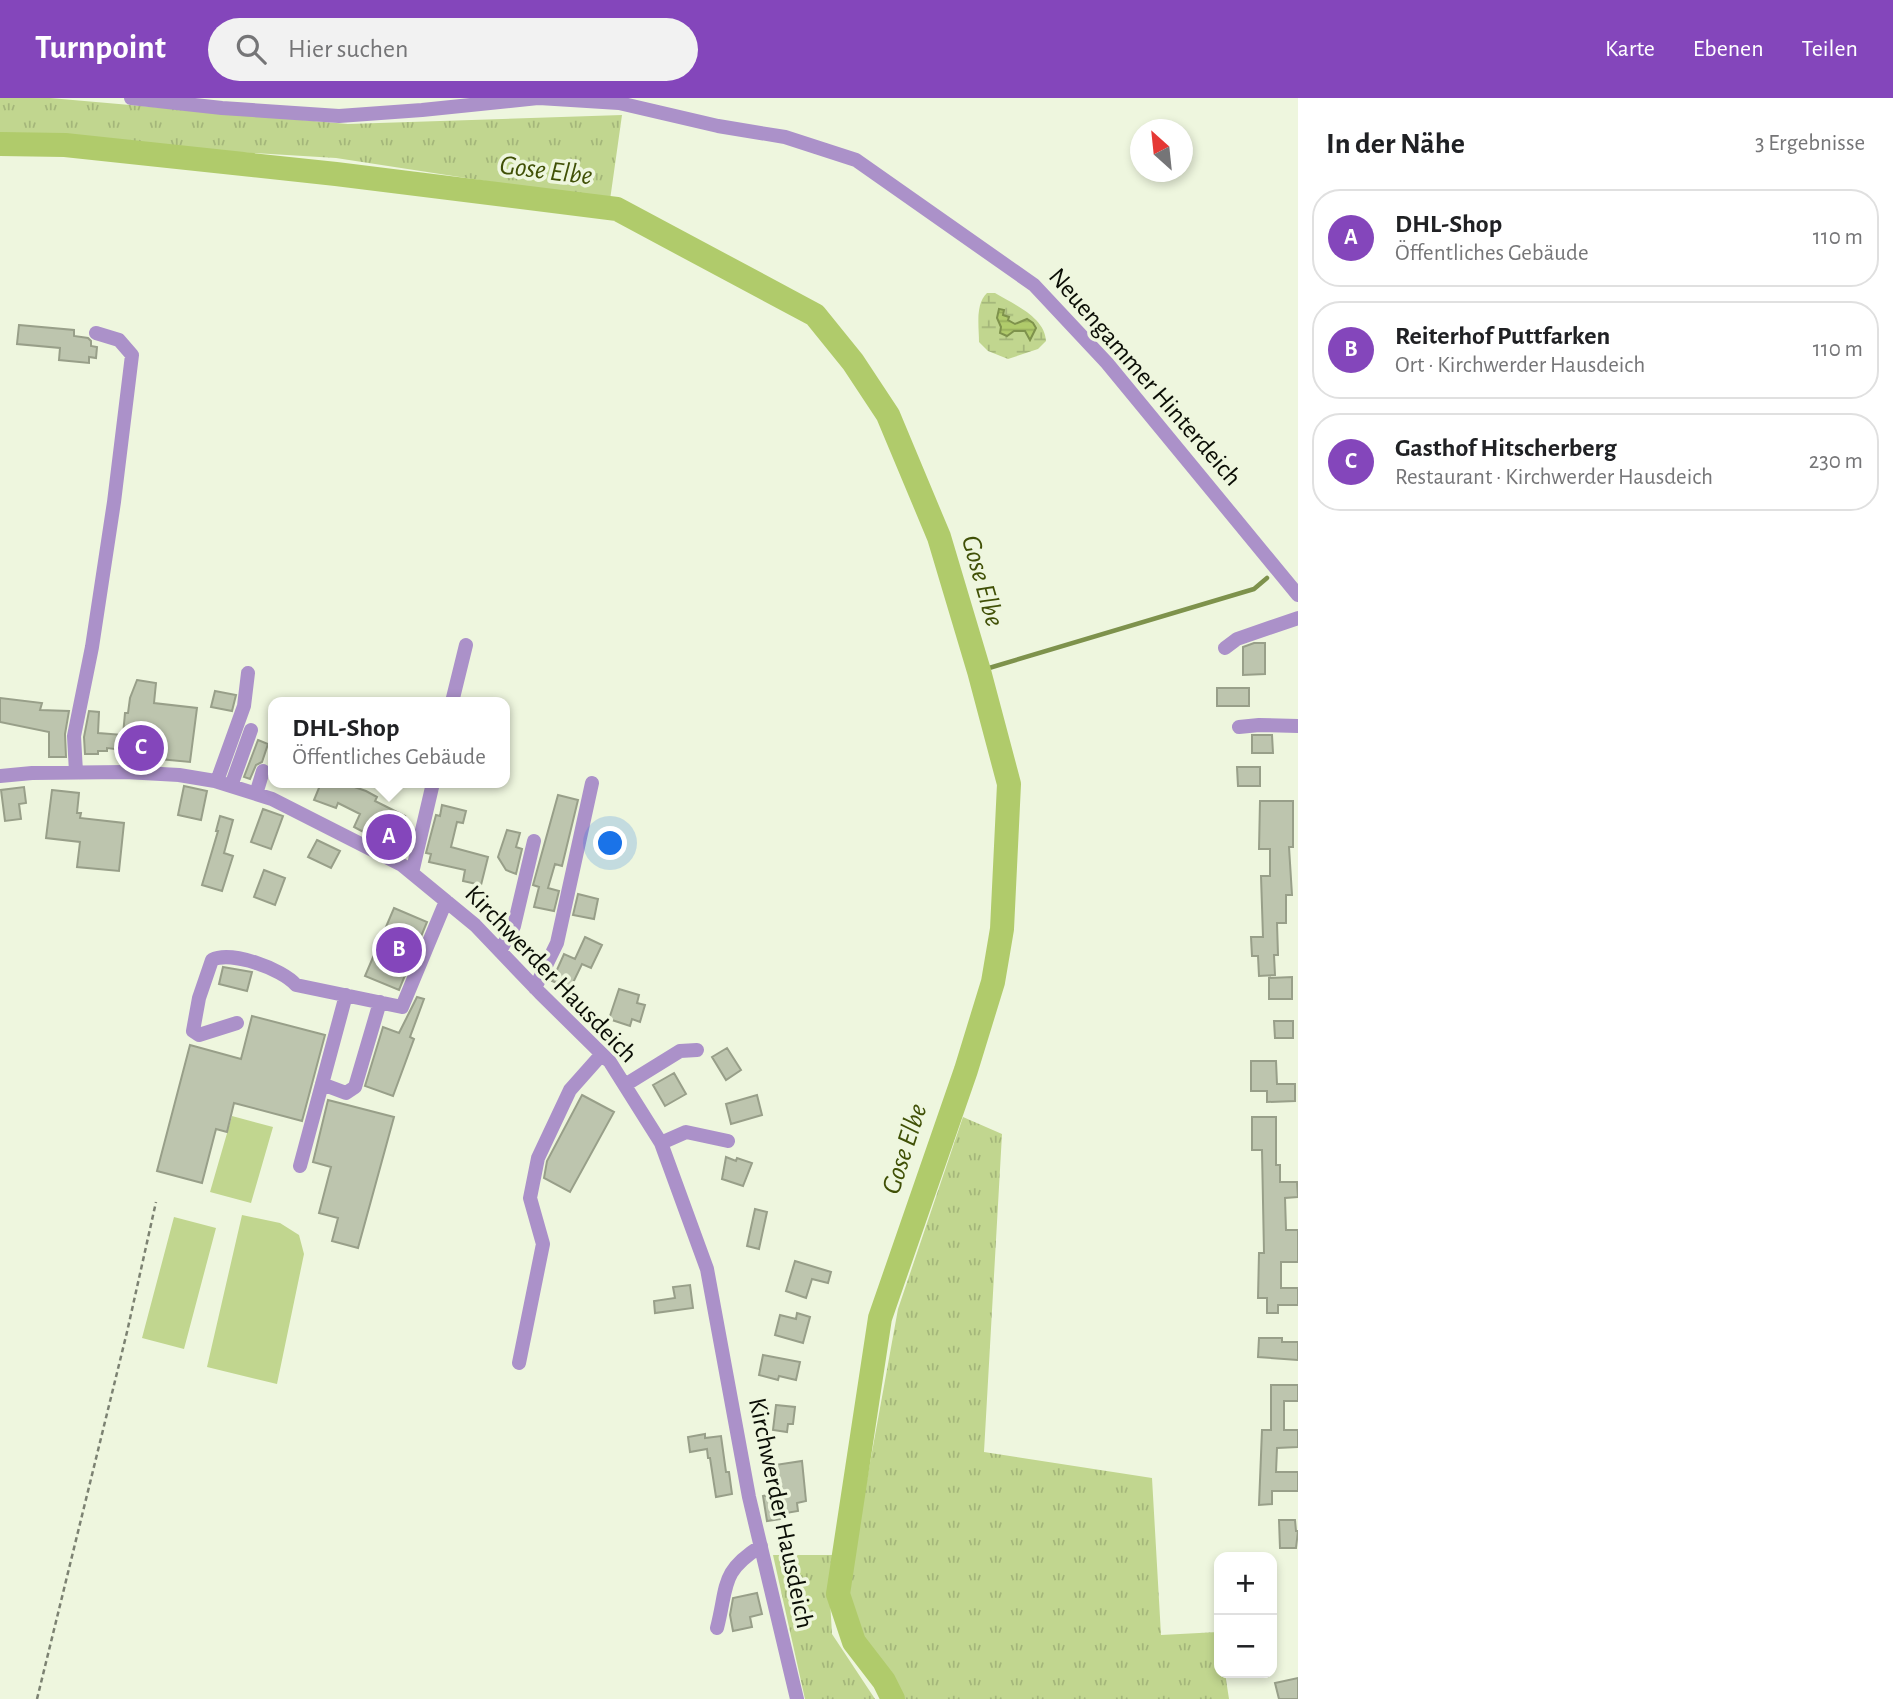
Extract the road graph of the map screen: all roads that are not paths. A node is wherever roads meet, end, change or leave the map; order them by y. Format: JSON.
{"nodes":[{"id":1,"x":131,"y":98,"type":"edge"},
{"id":2,"x":539,"y":98,"type":"edge"},
{"id":3,"x":96,"y":333,"type":"dead end"},
{"id":4,"x":1298,"y":595,"type":"edge"},
{"id":5,"x":1298,"y":618,"type":"edge"},
{"id":6,"x":466,"y":645,"type":"dead end"},
{"id":7,"x":1225,"y":648,"type":"dead end"},
{"id":8,"x":248,"y":673,"type":"dead end"},
{"id":9,"x":453,"y":697,"type":"edge"},
{"id":10,"x":1298,"y":726,"type":"edge"},
{"id":11,"x":1239,"y":727,"type":"dead end"},
{"id":12,"x":251,"y":730,"type":"dead end"},
{"id":13,"x":263,"y":771,"type":"dead end"},
{"id":14,"x":76,"y":772,"type":"junction"},
{"id":15,"x":0,"y":776,"type":"edge"},
{"id":16,"x":592,"y":783,"type":"dead end"},
{"id":17,"x":224,"y":784,"type":"junction"},
{"id":18,"x":432,"y":788,"type":"edge"},
{"id":19,"x":256,"y":794,"type":"junction"},
{"id":20,"x":534,"y":841,"type":"dead end"},
{"id":21,"x":412,"y":873,"type":"junction"},
{"id":22,"x":446,"y":901,"type":"junction"},
{"id":23,"x":500,"y":951,"type":"junction"},
{"id":24,"x":535,"y":988,"type":"junction"},
{"id":25,"x":346,"y":995,"type":"junction"},
{"id":26,"x":380,"y":1002,"type":"junction"},
{"id":27,"x":237,"y":1023,"type":"dead end"},
{"id":28,"x":696,"y":1050,"type":"dead end"},
{"id":29,"x":602,"y":1054,"type":"junction"},
{"id":30,"x":322,"y":1084,"type":"junction"},
{"id":31,"x":625,"y":1085,"type":"junction"},
{"id":32,"x":727,"y":1141,"type":"dead end"},
{"id":33,"x":661,"y":1143,"type":"junction"},
{"id":34,"x":300,"y":1166,"type":"dead end"},
{"id":35,"x":519,"y":1363,"type":"dead end"},
{"id":36,"x":761,"y":1546,"type":"junction"},
{"id":37,"x":717,"y":1628,"type":"dead end"},
{"id":38,"x":797,"y":1699,"type":"edge"}],
"edges":[{"from":1,"to":2,"type":"street","name":"Neuengammer Hinterdeich"},
{"from":2,"to":4,"type":"street","name":"Neuengammer Hinterdeich"},
{"from":3,"to":14,"type":"street"},
{"from":5,"to":7,"type":"street"},
{"from":6,"to":9,"type":"street"},
{"from":8,"to":17,"type":"street"},
{"from":10,"to":11,"type":"street"},
{"from":12,"to":17,"type":"street"},
{"from":13,"to":19,"type":"street"},
{"from":14,"to":15,"type":"street","name":"Kirchwerder Hausdeich"},
{"from":14,"to":17,"type":"street","name":"Kirchwerder Hausdeich"},
{"from":16,"to":24,"type":"street"},
{"from":17,"to":19,"type":"street","name":"Kirchwerder Hausdeich"},
{"from":18,"to":21,"type":"street"},
{"from":19,"to":21,"type":"street","name":"Kirchwerder Hausdeich"},
{"from":20,"to":23,"type":"street"},
{"from":21,"to":22,"type":"street","name":"Kirchwerder Hausdeich"},
{"from":22,"to":23,"type":"street","name":"Kirchwerder Hausdeich"},
{"from":22,"to":26,"type":"street"},
{"from":23,"to":24,"type":"street","name":"Kirchwerder Hausdeich"},
{"from":24,"to":29,"type":"street","name":"Kirchwerder Hausdeich"},
{"from":25,"to":26,"type":"street"},
{"from":25,"to":27,"type":"street"},
{"from":25,"to":30,"type":"street"},
{"from":26,"to":30,"type":"street"},
{"from":28,"to":31,"type":"street"},
{"from":29,"to":31,"type":"street","name":"Kirchwerder Hausdeich"},
{"from":29,"to":35,"type":"street"},
{"from":30,"to":34,"type":"street"},
{"from":31,"to":33,"type":"street","name":"Kirchwerder Hausdeich"},
{"from":32,"to":33,"type":"street"},
{"from":33,"to":36,"type":"street","name":"Kirchwerder Hausdeich"},
{"from":36,"to":37,"type":"street"},
{"from":36,"to":38,"type":"street","name":"Kirchwerder Hausdeich"}]}
